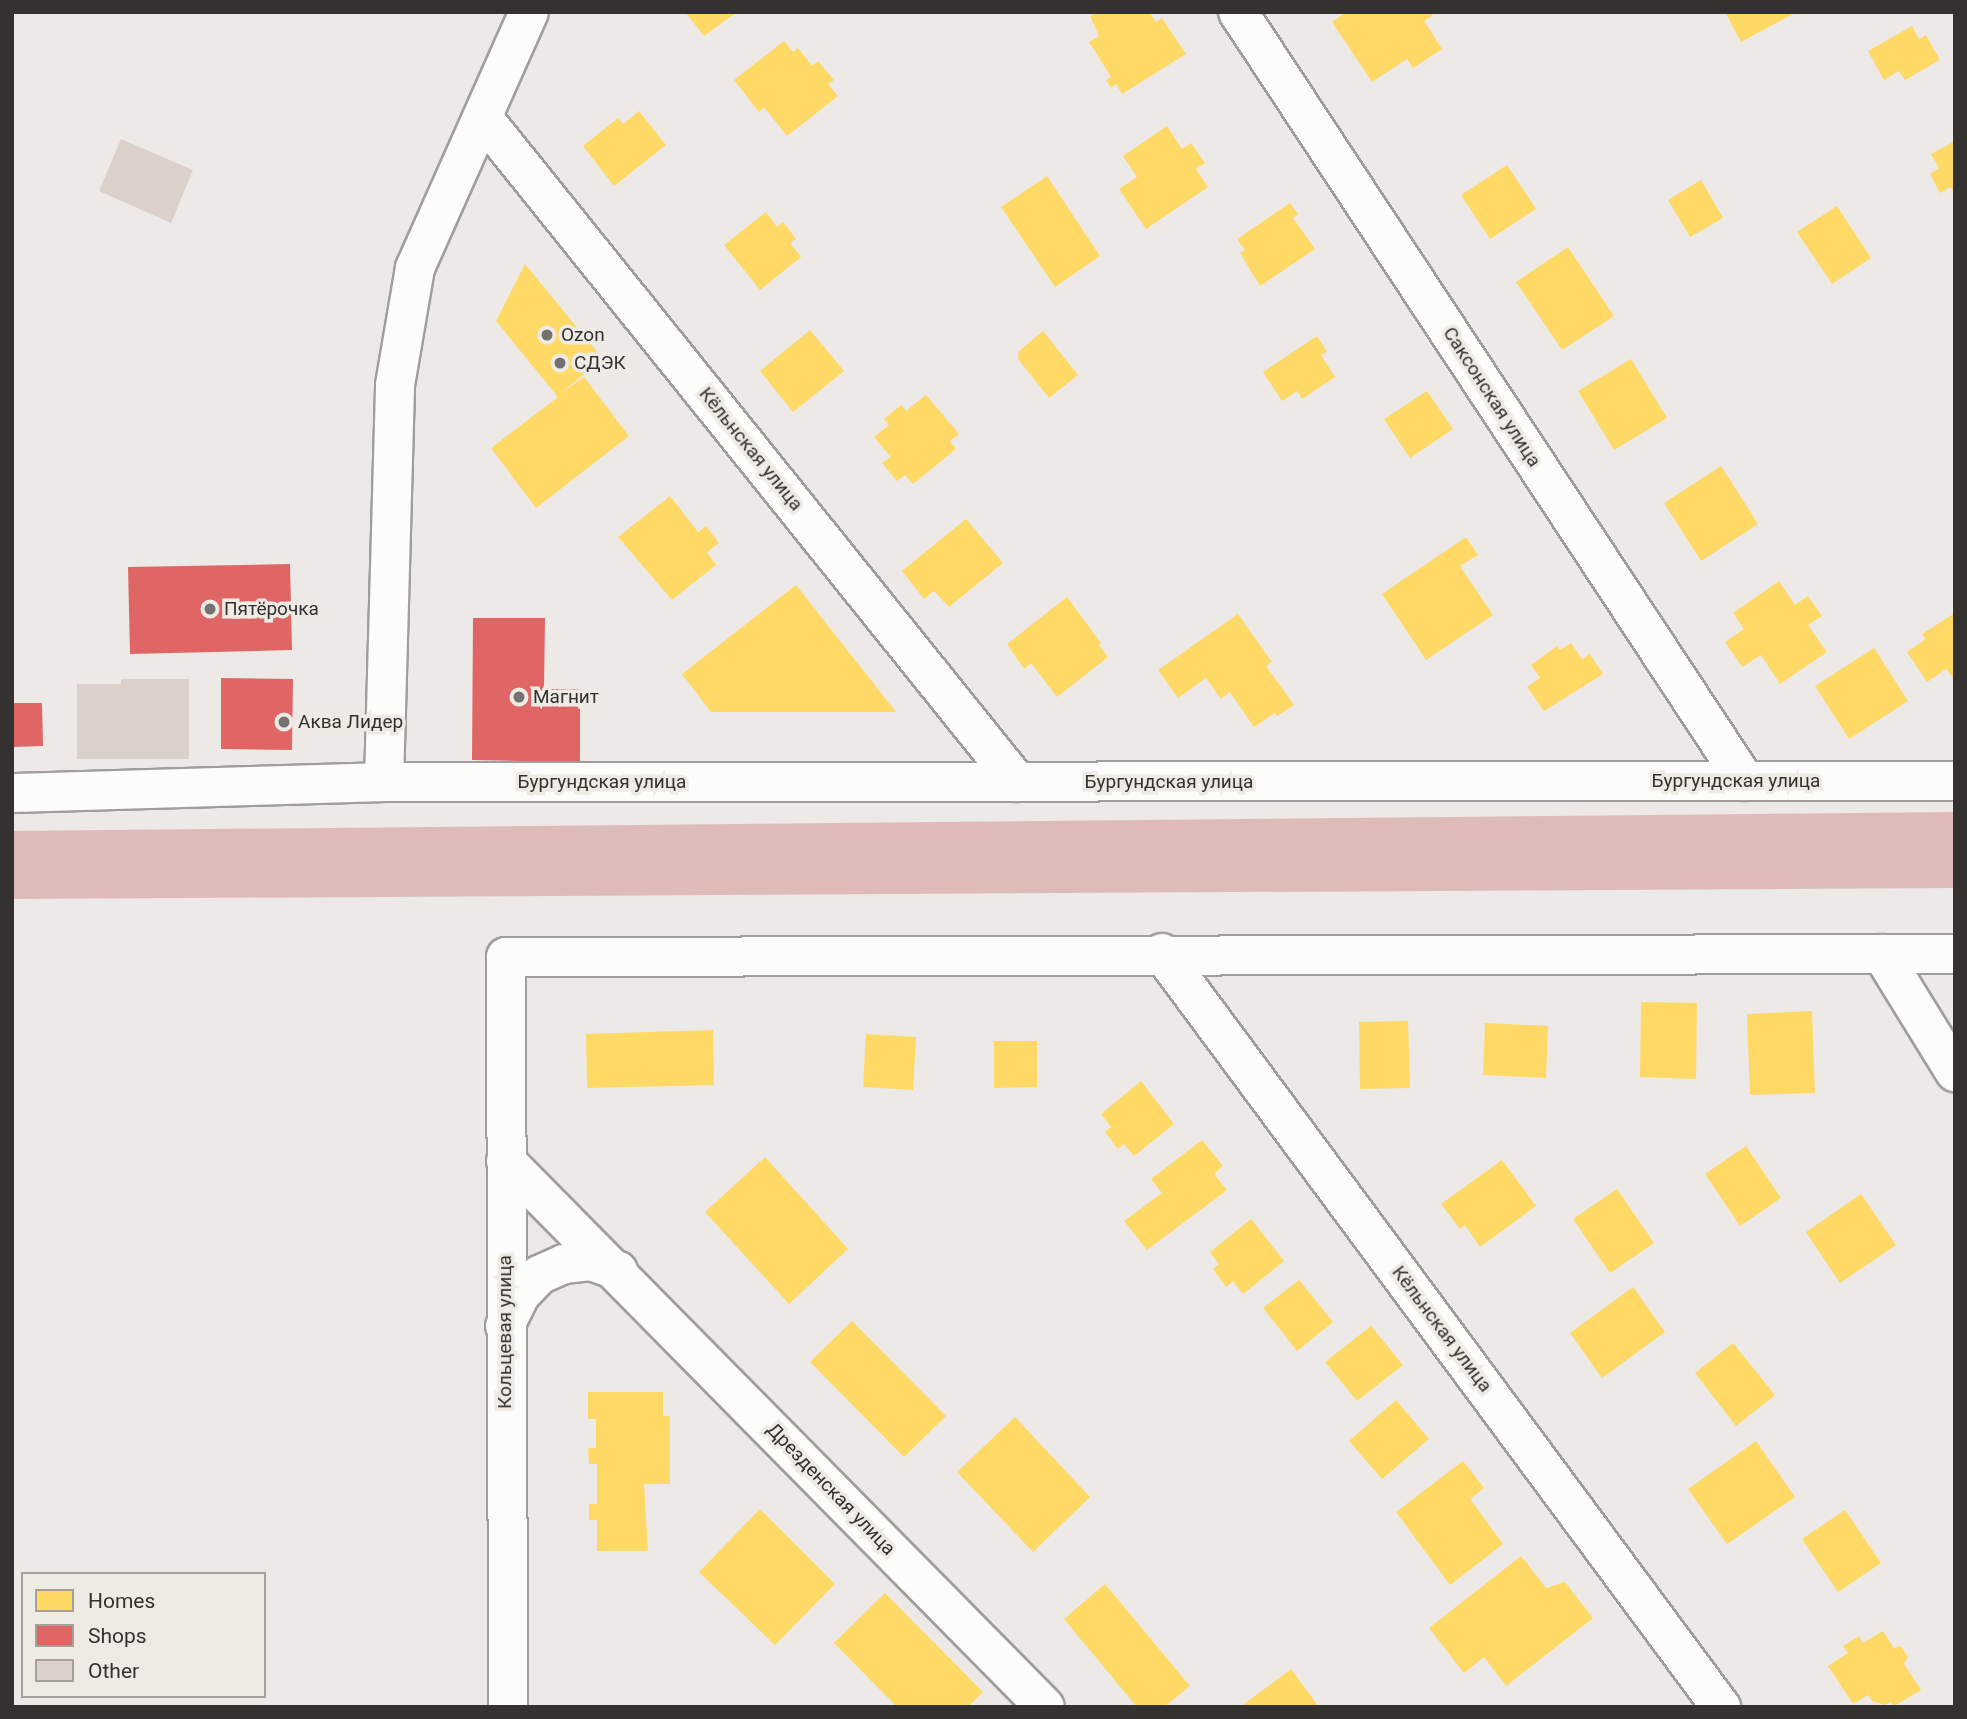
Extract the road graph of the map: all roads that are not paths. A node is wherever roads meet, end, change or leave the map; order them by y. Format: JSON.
{"nodes":[{"id":1,"x":529,"y":12,"type":"edge"},
{"id":2,"x":1238,"y":12,"type":"edge"},
{"id":3,"x":483,"y":118,"type":"junction"},
{"id":4,"x":1745,"y":781,"type":"junction"},
{"id":5,"x":1955,"y":781,"type":"edge"},
{"id":6,"x":384,"y":782,"type":"junction"},
{"id":7,"x":1017,"y":782,"type":"junction"},
{"id":8,"x":12,"y":793,"type":"edge"},
{"id":9,"x":1162,"y":953,"type":"junction"},
{"id":10,"x":1882,"y":954,"type":"junction"},
{"id":11,"x":1955,"y":954,"type":"edge"},
{"id":12,"x":1955,"y":1072,"type":"edge"},
{"id":13,"x":506,"y":1161,"type":"junction"},
{"id":14,"x":618,"y":1271,"type":"junction"},
{"id":15,"x":504,"y":1326,"type":"junction"},
{"id":16,"x":508,"y":1707,"type":"edge"},
{"id":17,"x":1045,"y":1707,"type":"edge"},
{"id":18,"x":1721,"y":1707,"type":"edge"}],
"edges":[{"from":1,"to":3,"type":"street"},
{"from":2,"to":4,"type":"street","name":"Саксонская улица"},
{"from":3,"to":6,"type":"street"},
{"from":3,"to":7,"type":"street","name":"Кёльнская улица"},
{"from":4,"to":5,"type":"street","name":"Бургундская улица"},
{"from":4,"to":7,"type":"street","name":"Бургундская улица"},
{"from":6,"to":7,"type":"street","name":"Бургундская улица"},
{"from":6,"to":8,"type":"street","name":"Бургундская улица"},
{"from":9,"to":10,"type":"street"},
{"from":9,"to":13,"type":"street","name":"Кольцевая улица"},
{"from":9,"to":18,"type":"street","name":"Кёльнская улица"},
{"from":10,"to":11,"type":"street"},
{"from":10,"to":12,"type":"street"},
{"from":13,"to":14,"type":"street","name":"Дрезденская улица"},
{"from":13,"to":15,"type":"street","name":"Кольцевая улица"},
{"from":14,"to":15,"type":"street"},
{"from":14,"to":17,"type":"street","name":"Дрезденская улица"},
{"from":15,"to":16,"type":"street","name":"Кольцевая улица"}]}
